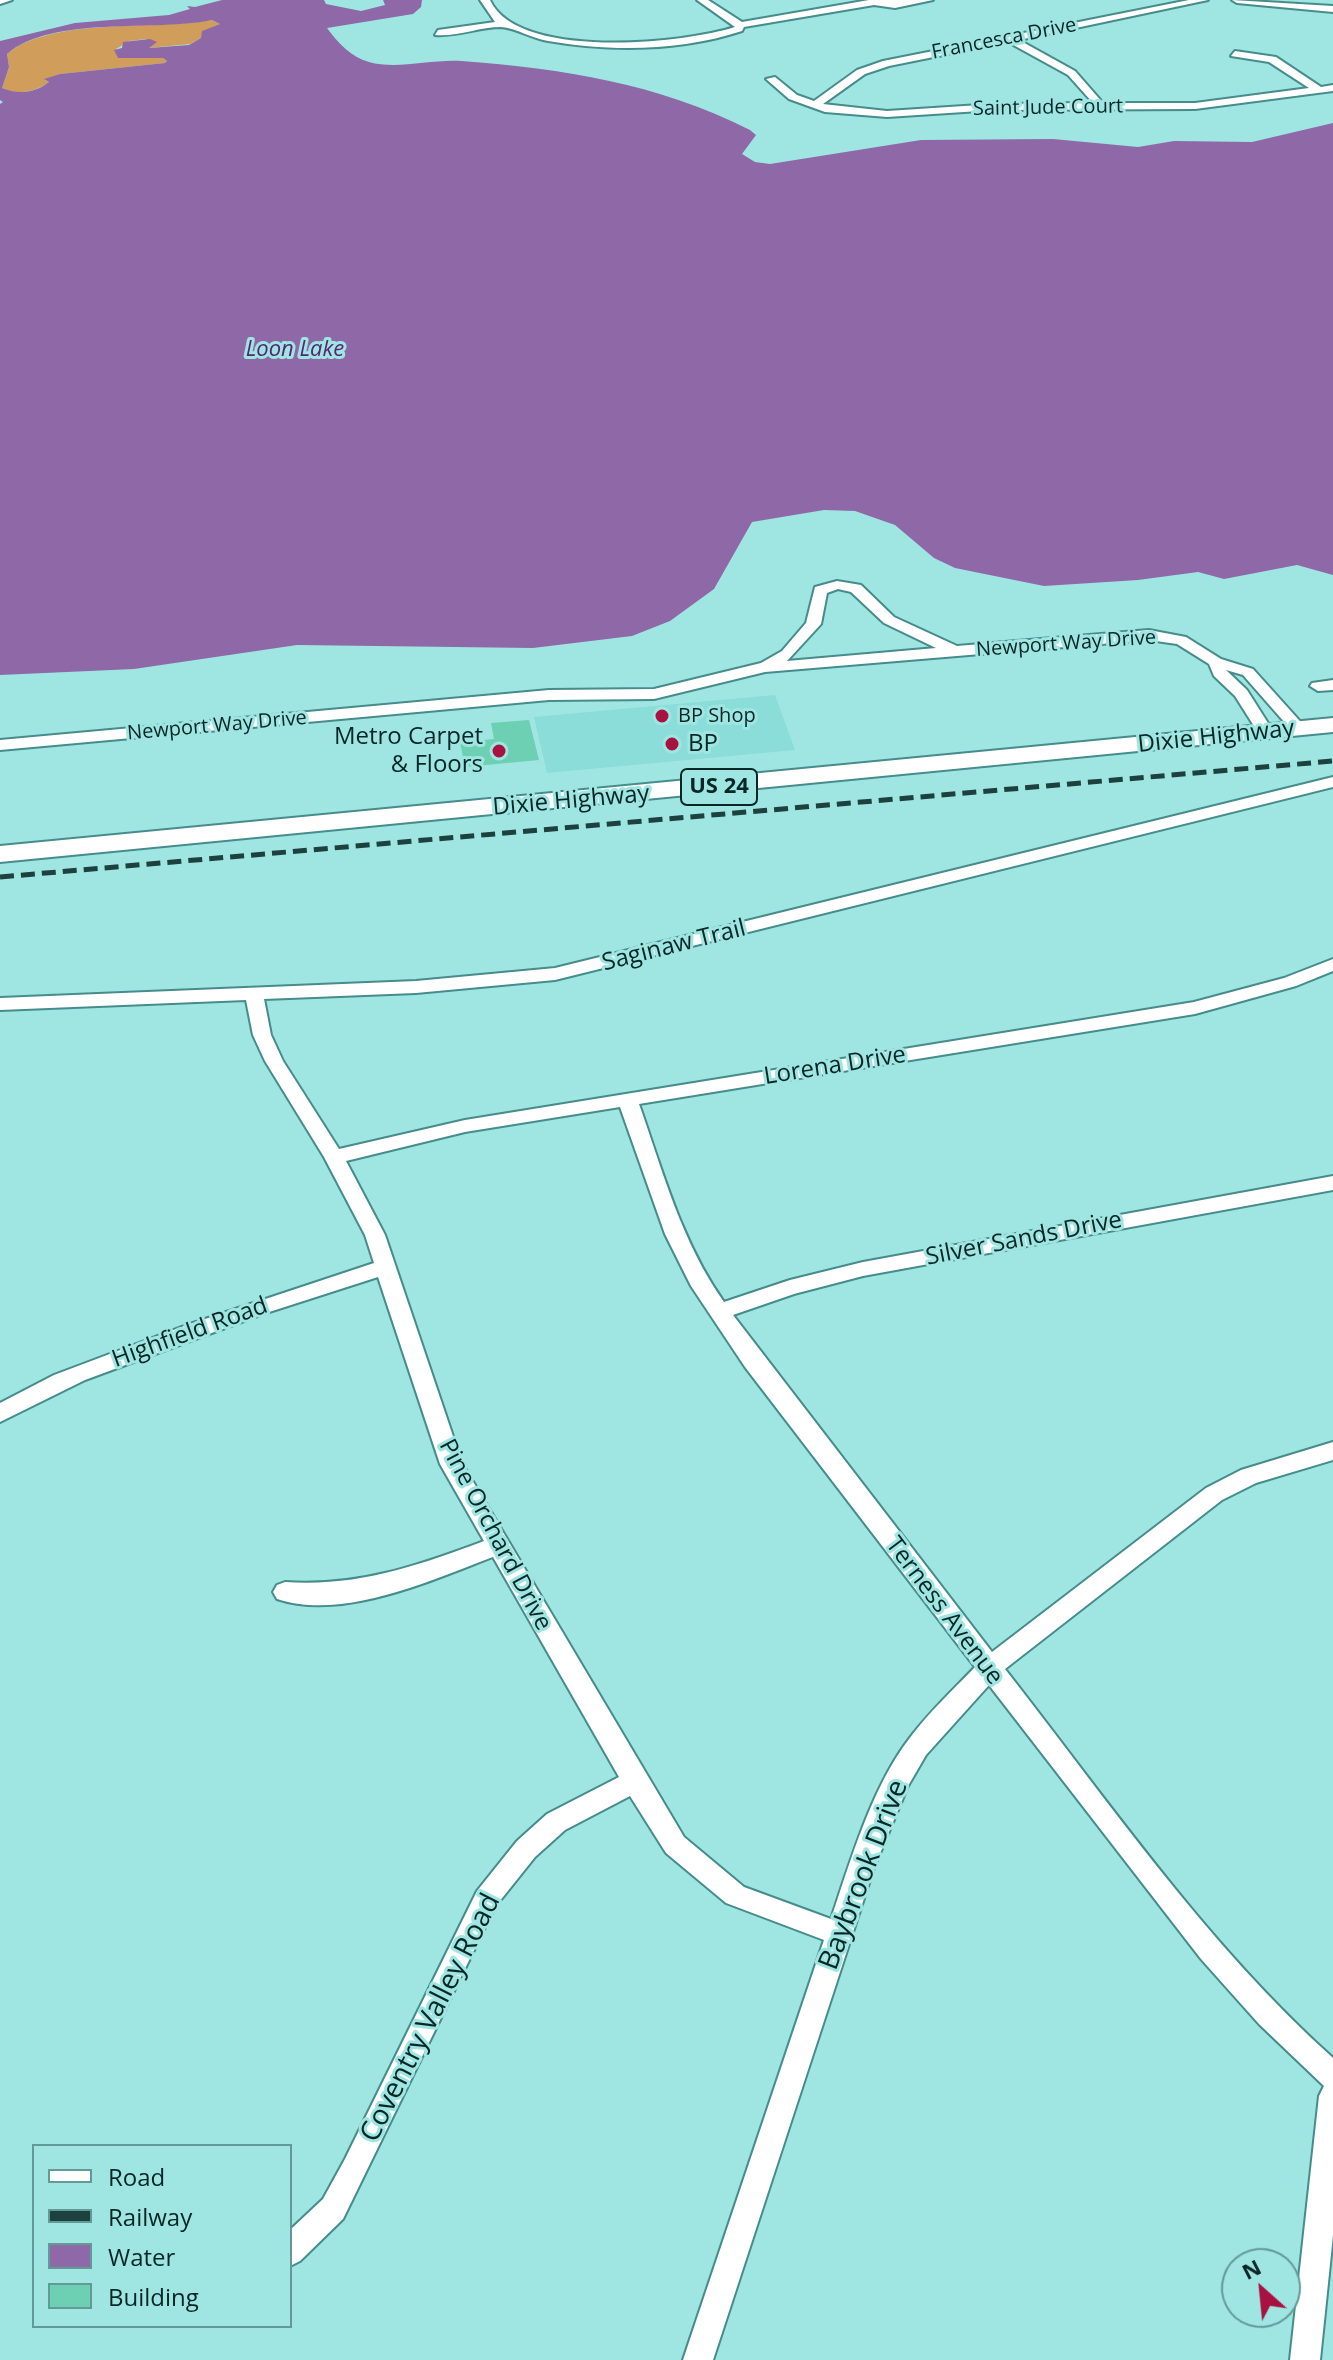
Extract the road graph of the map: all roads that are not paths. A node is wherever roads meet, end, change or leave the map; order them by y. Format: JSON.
{"nodes":[{"id":1,"x":7,"y":0,"type":"edge"},
{"id":2,"x":485,"y":0,"type":"edge"},
{"id":3,"x":702,"y":0,"type":"edge"},
{"id":4,"x":928,"y":0,"type":"edge"},
{"id":5,"x":1203,"y":0,"type":"edge"},
{"id":6,"x":1237,"y":0,"type":"edge"},
{"id":7,"x":0,"y":1,"type":"edge"},
{"id":8,"x":871,"y":1,"type":"edge"},
{"id":9,"x":1333,"y":9,"type":"edge"},
{"id":10,"x":505,"y":24,"type":"junction"},
{"id":11,"x":740,"y":25,"type":"junction"},
{"id":12,"x":438,"y":33,"type":"dead end"},
{"id":13,"x":1008,"y":38,"type":"junction"},
{"id":14,"x":1235,"y":54,"type":"dead end"},
{"id":15,"x":771,"y":79,"type":"dead end"},
{"id":16,"x":1333,"y":88,"type":"edge"},
{"id":17,"x":1319,"y":90,"type":"junction"},
{"id":18,"x":815,"y":105,"type":"junction"},
{"id":19,"x":1100,"y":106,"type":"junction"},
{"id":20,"x":956,"y":651,"type":"junction"},
{"id":21,"x":1216,"y":662,"type":"junction"},
{"id":22,"x":765,"y":667,"type":"junction"},
{"id":23,"x":1333,"y":725,"type":"edge"},
{"id":24,"x":1299,"y":729,"type":"junction"},
{"id":25,"x":1265,"y":731,"type":"junction"},
{"id":26,"x":0,"y":745,"type":"edge"},
{"id":27,"x":1333,"y":782,"type":"edge"},
{"id":28,"x":0,"y":854,"type":"edge"},
{"id":29,"x":1333,"y":965,"type":"edge"},
{"id":30,"x":254,"y":993,"type":"junction"},
{"id":31,"x":0,"y":1004,"type":"edge"},
{"id":32,"x":627,"y":1099,"type":"junction"},
{"id":33,"x":334,"y":1157,"type":"junction"},
{"id":34,"x":1333,"y":1183,"type":"edge"},
{"id":35,"x":386,"y":1267,"type":"junction"},
{"id":36,"x":718,"y":1312,"type":"junction"},
{"id":37,"x":0,"y":1414,"type":"edge"},
{"id":38,"x":1333,"y":1451,"type":"edge"},
{"id":39,"x":499,"y":1545,"type":"junction"},
{"id":40,"x":285,"y":1592,"type":"dead end"},
{"id":41,"x":988,"y":1669,"type":"junction"},
{"id":42,"x":635,"y":1781,"type":"junction"},
{"id":43,"x":839,"y":1934,"type":"junction"},
{"id":44,"x":1333,"y":2076,"type":"edge"},
{"id":45,"x":1333,"y":2096,"type":"edge"},
{"id":46,"x":292,"y":2249,"type":"edge"},
{"id":47,"x":698,"y":2360,"type":"edge"},
{"id":48,"x":1305,"y":2360,"type":"edge"}],
"edges":[{"from":1,"to":7,"type":"street"},
{"from":2,"to":10,"type":"street"},
{"from":3,"to":11,"type":"street"},
{"from":4,"to":8,"type":"street"},
{"from":5,"to":13,"type":"street","name":"Francesca Drive"},
{"from":6,"to":9,"type":"street"},
{"from":8,"to":11,"type":"street"},
{"from":10,"to":11,"type":"street"},
{"from":10,"to":12,"type":"street"},
{"from":13,"to":18,"type":"street","name":"Francesca Drive"},
{"from":13,"to":19,"type":"street"},
{"from":14,"to":17,"type":"street"},
{"from":15,"to":18,"type":"street","name":"Saint Jude Court"},
{"from":16,"to":17,"type":"street","name":"Saint Jude Court"},
{"from":17,"to":19,"type":"street","name":"Saint Jude Court"},
{"from":18,"to":19,"type":"street","name":"Saint Jude Court"},
{"from":20,"to":21,"type":"street","name":"Newport Way Drive"},
{"from":20,"to":22,"type":"street","name":"Newport Way Drive"},
{"from":20,"to":22,"type":"street","name":"Newport Way Drive"},
{"from":21,"to":24,"type":"street","name":"Newport Way Drive"},
{"from":21,"to":25,"type":"street","name":"Newport Way Drive"},
{"from":22,"to":26,"type":"street","name":"Newport Way Drive"},
{"from":23,"to":24,"type":"main road","name":"Dixie Highway","number":"US 24"},
{"from":24,"to":25,"type":"main road","name":"Dixie Highway","number":"US 24"},
{"from":25,"to":28,"type":"main road","name":"Dixie Highway","number":"US 24"},
{"from":27,"to":30,"type":"street","name":"Saginaw Trail"},
{"from":29,"to":32,"type":"street","name":"Lorena Drive"},
{"from":30,"to":31,"type":"street","name":"Saginaw Trail"},
{"from":30,"to":33,"type":"street","name":"Pine Orchard Drive"},
{"from":32,"to":33,"type":"street","name":"Lorena Drive"},
{"from":32,"to":36,"type":"street","name":"Terness Avenue"},
{"from":33,"to":35,"type":"street","name":"Pine Orchard Drive"},
{"from":34,"to":36,"type":"street","name":"Silver Sands Drive"},
{"from":35,"to":37,"type":"street","name":"Highfield Road"},
{"from":35,"to":39,"type":"street","name":"Pine Orchard Drive"},
{"from":36,"to":41,"type":"street","name":"Terness Avenue"},
{"from":38,"to":41,"type":"street","name":"Baybrook Drive"},
{"from":39,"to":40,"type":"street"},
{"from":39,"to":42,"type":"street","name":"Pine Orchard Drive"},
{"from":41,"to":43,"type":"street","name":"Baybrook Drive"},
{"from":41,"to":44,"type":"street","name":"Terness Avenue"},
{"from":42,"to":43,"type":"street","name":"Pine Orchard Drive"},
{"from":42,"to":46,"type":"street","name":"Coventry Valley Road"},
{"from":43,"to":47,"type":"street","name":"Baybrook Drive"},
{"from":45,"to":48,"type":"street"}]}
